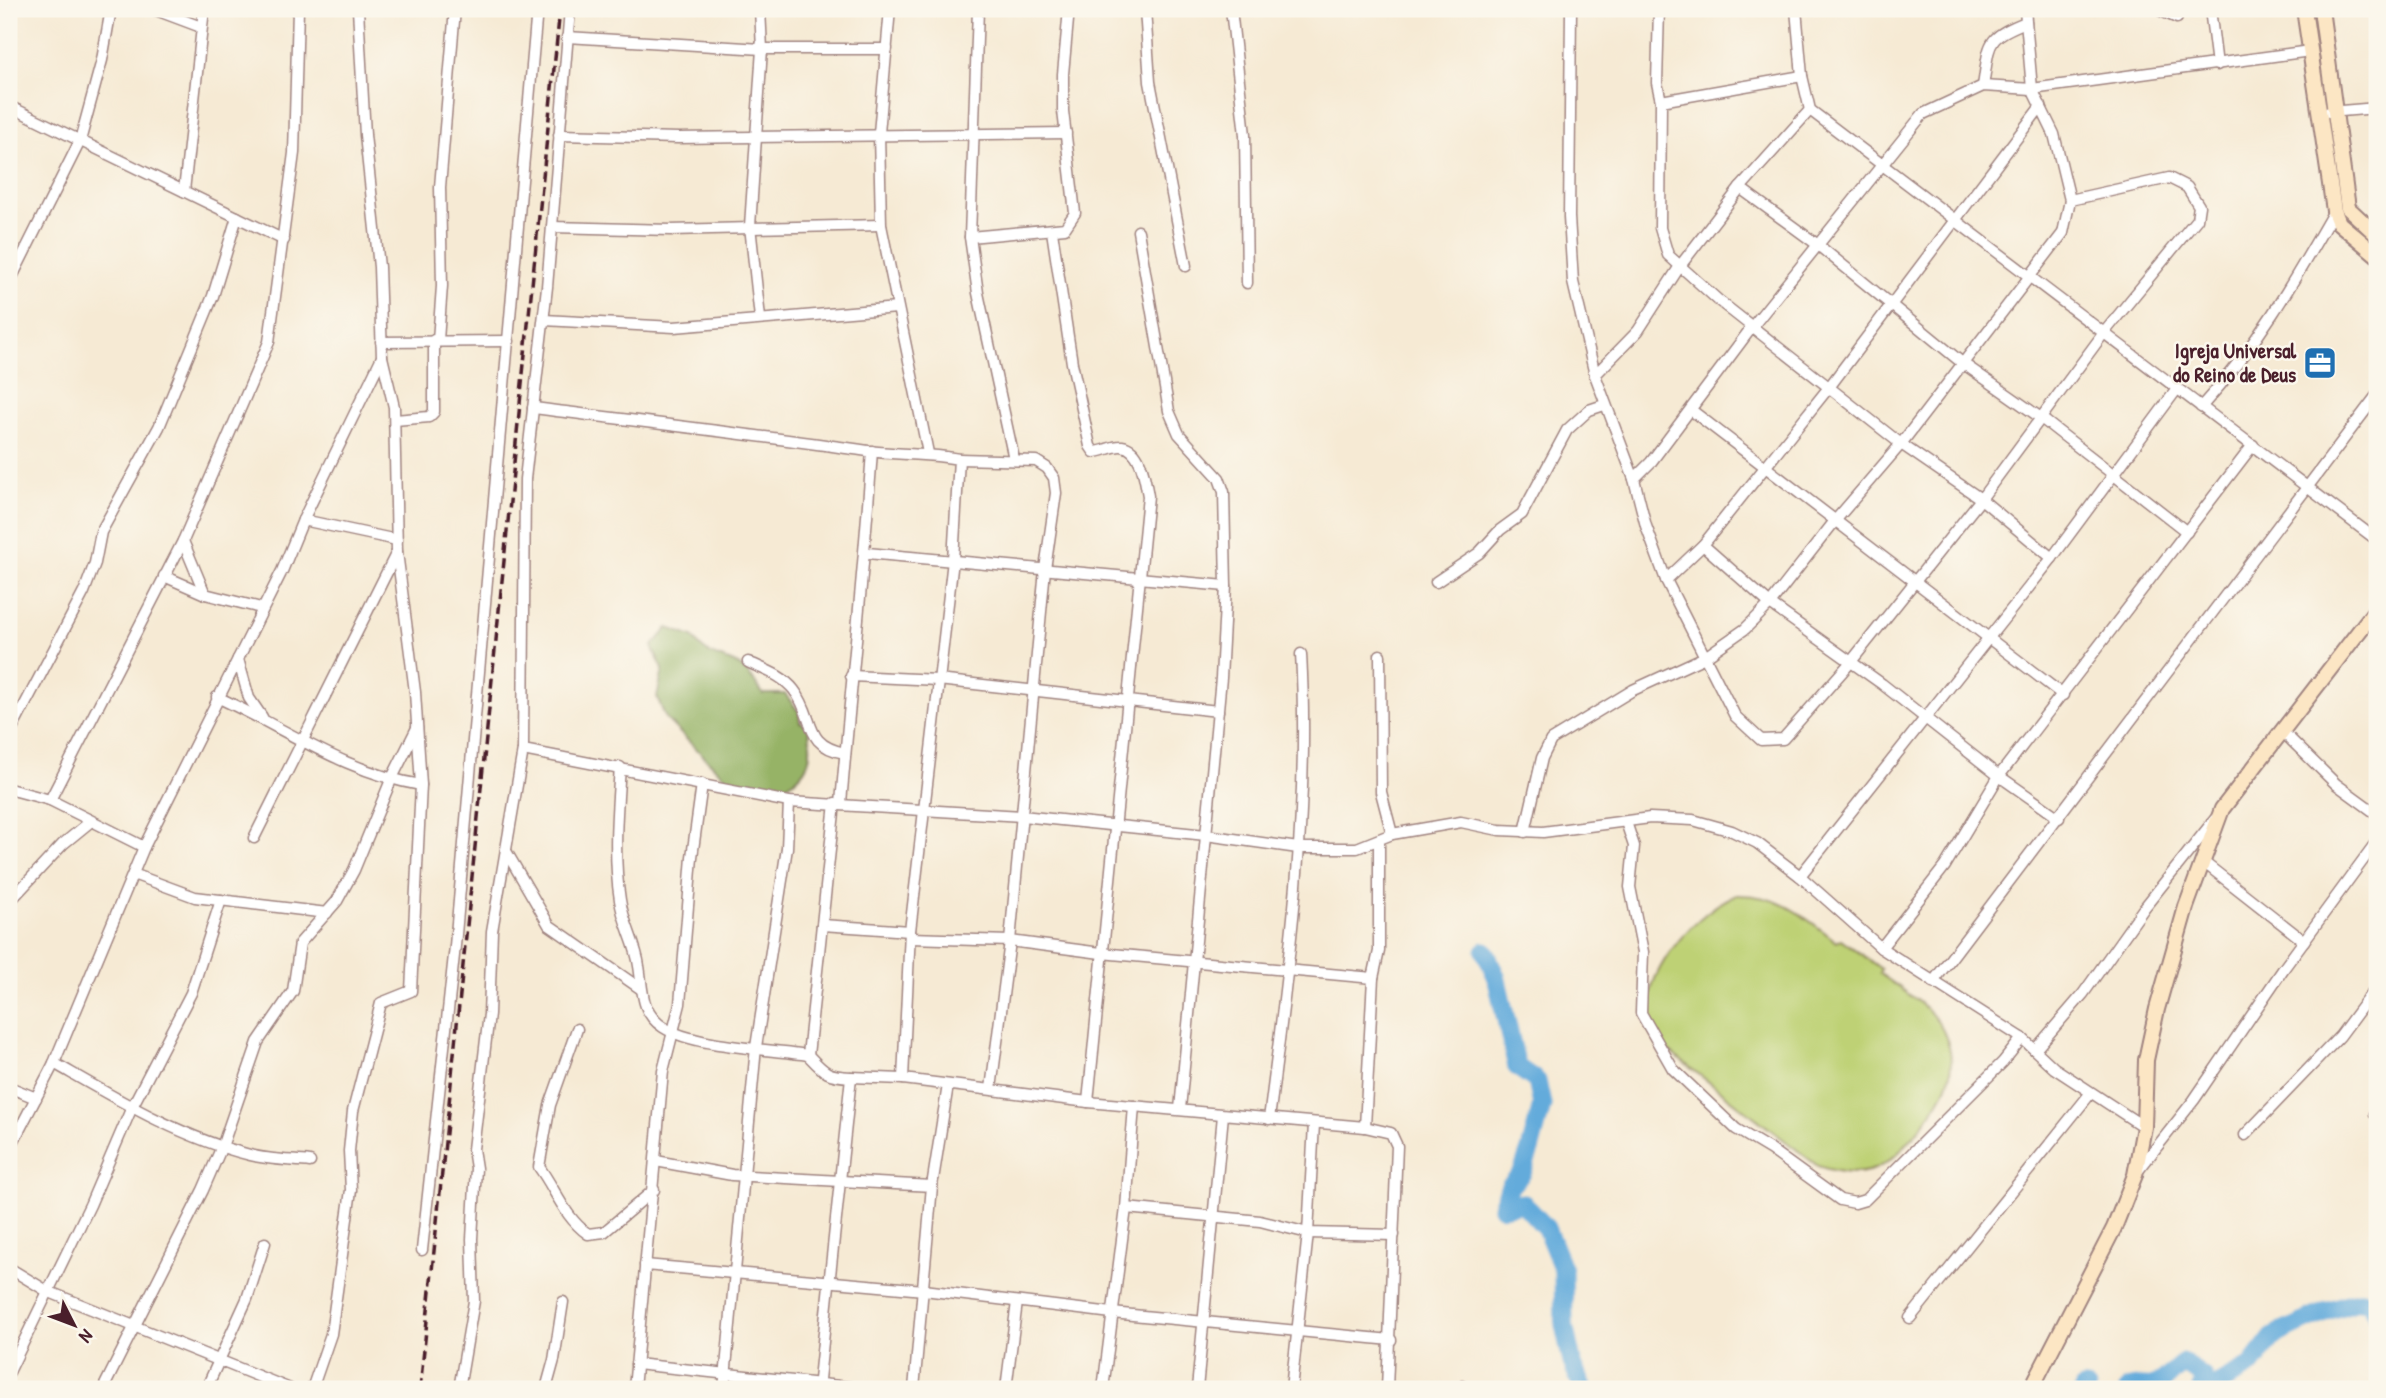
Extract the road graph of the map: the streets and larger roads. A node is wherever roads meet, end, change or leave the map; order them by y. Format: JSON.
{"nodes":[{"id":1,"x":111,"y":9,"type":"edge"},
{"id":2,"x":153,"y":9,"type":"edge"},
{"id":3,"x":204,"y":9,"type":"edge"},
{"id":4,"x":298,"y":9,"type":"edge"},
{"id":5,"x":358,"y":9,"type":"edge"},
{"id":6,"x":456,"y":9,"type":"edge"},
{"id":7,"x":537,"y":9,"type":"edge"},
{"id":8,"x":570,"y":9,"type":"edge"},
{"id":9,"x":760,"y":9,"type":"edge"},
{"id":10,"x":890,"y":9,"type":"edge"},
{"id":11,"x":978,"y":9,"type":"edge"},
{"id":12,"x":1069,"y":9,"type":"edge"},
{"id":13,"x":1145,"y":9,"type":"edge"},
{"id":14,"x":1231,"y":9,"type":"edge"},
{"id":15,"x":1571,"y":9,"type":"edge"},
{"id":16,"x":1658,"y":9,"type":"edge"},
{"id":17,"x":1796,"y":9,"type":"edge"},
{"id":18,"x":2025,"y":9,"type":"edge"},
{"id":19,"x":2157,"y":9,"type":"edge"},
{"id":20,"x":2210,"y":9,"type":"edge"},
{"id":21,"x":2304,"y":9,"type":"edge"},
{"id":22,"x":2321,"y":9,"type":"edge"},
{"id":23,"x":2177,"y":18,"type":"dead end"},
{"id":24,"x":2026,"y":22,"type":"junction"},
{"id":25,"x":201,"y":27,"type":"junction"},
{"id":26,"x":567,"y":37,"type":"junction"},
{"id":27,"x":887,"y":48,"type":"junction"},
{"id":28,"x":762,"y":49,"type":"junction"},
{"id":29,"x":2310,"y":51,"type":"junction"},
{"id":30,"x":2217,"y":65,"type":"junction"},
{"id":31,"x":1802,"y":76,"type":"junction"},
{"id":32,"x":1983,"y":86,"type":"junction"},
{"id":33,"x":2032,"y":89,"type":"junction"},
{"id":34,"x":1661,"y":101,"type":"junction"},
{"id":35,"x":9,"y":106,"type":"edge"},
{"id":36,"x":2041,"y":106,"type":"junction"},
{"id":37,"x":2377,"y":108,"type":"edge"},
{"id":38,"x":1810,"y":110,"type":"junction"},
{"id":39,"x":2336,"y":112,"type":"junction"},
{"id":40,"x":2320,"y":113,"type":"junction"},
{"id":41,"x":878,"y":133,"type":"junction"},
{"id":42,"x":1066,"y":133,"type":"junction"},
{"id":43,"x":559,"y":135,"type":"junction"},
{"id":44,"x":971,"y":135,"type":"junction"},
{"id":45,"x":755,"y":136,"type":"junction"},
{"id":46,"x":80,"y":141,"type":"junction"},
{"id":47,"x":1879,"y":165,"type":"junction"},
{"id":48,"x":1740,"y":188,"type":"junction"},
{"id":49,"x":184,"y":191,"type":"junction"},
{"id":50,"x":2070,"y":200,"type":"junction"},
{"id":51,"x":2334,"y":211,"type":"junction"},
{"id":52,"x":237,"y":217,"type":"junction"},
{"id":53,"x":1956,"y":219,"type":"junction"},
{"id":54,"x":881,"y":225,"type":"junction"},
{"id":55,"x":750,"y":226,"type":"junction"},
{"id":56,"x":552,"y":227,"type":"junction"},
{"id":57,"x":1052,"y":231,"type":"junction"},
{"id":58,"x":1138,"y":231,"type":"dead end"},
{"id":59,"x":2377,"y":235,"type":"edge"},
{"id":60,"x":970,"y":237,"type":"junction"},
{"id":61,"x":284,"y":240,"type":"junction"},
{"id":62,"x":1818,"y":246,"type":"junction"},
{"id":63,"x":2377,"y":255,"type":"edge"},
{"id":64,"x":1186,"y":266,"type":"dead end"},
{"id":65,"x":1680,"y":266,"type":"junction"},
{"id":66,"x":2029,"y":278,"type":"junction"},
{"id":67,"x":9,"y":283,"type":"edge"},
{"id":68,"x":1247,"y":283,"type":"dead end"},
{"id":69,"x":1892,"y":306,"type":"junction"},
{"id":70,"x":897,"y":308,"type":"junction"},
{"id":71,"x":760,"y":318,"type":"junction"},
{"id":72,"x":544,"y":320,"type":"junction"},
{"id":73,"x":1752,"y":327,"type":"junction"},
{"id":74,"x":2103,"y":334,"type":"junction"},
{"id":75,"x":436,"y":340,"type":"junction"},
{"id":76,"x":509,"y":341,"type":"junction"},
{"id":77,"x":381,"y":342,"type":"junction"},
{"id":78,"x":382,"y":357,"type":"junction"},
{"id":79,"x":1961,"y":362,"type":"junction"},
{"id":80,"x":1595,"y":375,"type":"junction"},
{"id":81,"x":1830,"y":386,"type":"junction"},
{"id":82,"x":2177,"y":389,"type":"junction"},
{"id":83,"x":2377,"y":395,"type":"edge"},
{"id":84,"x":1604,"y":405,"type":"junction"},
{"id":85,"x":2201,"y":407,"type":"junction"},
{"id":86,"x":533,"y":408,"type":"junction"},
{"id":87,"x":1691,"y":410,"type":"junction"},
{"id":88,"x":2041,"y":418,"type":"junction"},
{"id":89,"x":395,"y":420,"type":"junction"},
{"id":90,"x":1901,"y":444,"type":"junction"},
{"id":91,"x":2253,"y":445,"type":"junction"},
{"id":92,"x":872,"y":451,"type":"junction"},
{"id":93,"x":928,"y":453,"type":"junction"},
{"id":94,"x":959,"y":459,"type":"junction"},
{"id":95,"x":1014,"y":459,"type":"junction"},
{"id":96,"x":1766,"y":466,"type":"junction"},
{"id":97,"x":2112,"y":476,"type":"junction"},
{"id":98,"x":1634,"y":479,"type":"junction"},
{"id":99,"x":2307,"y":486,"type":"junction"},
{"id":100,"x":1981,"y":499,"type":"junction"},
{"id":101,"x":303,"y":520,"type":"junction"},
{"id":102,"x":1834,"y":522,"type":"junction"},
{"id":103,"x":2187,"y":532,"type":"junction"},
{"id":104,"x":397,"y":540,"type":"junction"},
{"id":105,"x":2377,"y":540,"type":"edge"},
{"id":106,"x":183,"y":541,"type":"junction"},
{"id":107,"x":1703,"y":545,"type":"junction"},
{"id":108,"x":397,"y":552,"type":"junction"},
{"id":109,"x":866,"y":552,"type":"junction"},
{"id":110,"x":2052,"y":558,"type":"junction"},
{"id":111,"x":953,"y":560,"type":"junction"},
{"id":112,"x":1045,"y":569,"type":"junction"},
{"id":113,"x":164,"y":576,"type":"junction"},
{"id":114,"x":1141,"y":578,"type":"junction"},
{"id":115,"x":1666,"y":580,"type":"junction"},
{"id":116,"x":1915,"y":580,"type":"junction"},
{"id":117,"x":1436,"y":582,"type":"dead end"},
{"id":118,"x":1226,"y":586,"type":"junction"},
{"id":119,"x":205,"y":594,"type":"junction"},
{"id":120,"x":1770,"y":604,"type":"junction"},
{"id":121,"x":261,"y":608,"type":"junction"},
{"id":122,"x":2377,"y":608,"type":"edge"},
{"id":123,"x":1987,"y":638,"type":"junction"},
{"id":124,"x":1301,"y":654,"type":"dead end"},
{"id":125,"x":1380,"y":655,"type":"dead end"},
{"id":126,"x":1705,"y":657,"type":"junction"},
{"id":127,"x":238,"y":659,"type":"junction"},
{"id":128,"x":748,"y":662,"type":"dead end"},
{"id":129,"x":1850,"y":663,"type":"junction"},
{"id":130,"x":850,"y":676,"type":"junction"},
{"id":131,"x":938,"y":680,"type":"junction"},
{"id":132,"x":1035,"y":689,"type":"junction"},
{"id":133,"x":2063,"y":695,"type":"junction"},
{"id":134,"x":217,"y":697,"type":"junction"},
{"id":135,"x":1126,"y":702,"type":"junction"},
{"id":136,"x":1218,"y":711,"type":"junction"},
{"id":137,"x":262,"y":718,"type":"junction"},
{"id":138,"x":1925,"y":718,"type":"junction"},
{"id":139,"x":417,"y":728,"type":"junction"},
{"id":140,"x":2283,"y":732,"type":"junction"},
{"id":141,"x":9,"y":735,"type":"edge"},
{"id":142,"x":301,"y":743,"type":"junction"},
{"id":143,"x":523,"y":750,"type":"junction"},
{"id":144,"x":845,"y":752,"type":"junction"},
{"id":145,"x":620,"y":767,"type":"junction"},
{"id":146,"x":1999,"y":776,"type":"junction"},
{"id":147,"x":391,"y":780,"type":"junction"},
{"id":148,"x":702,"y":784,"type":"junction"},
{"id":149,"x":421,"y":785,"type":"junction"},
{"id":150,"x":9,"y":789,"type":"edge"},
{"id":151,"x":50,"y":800,"type":"junction"},
{"id":152,"x":789,"y":802,"type":"junction"},
{"id":153,"x":838,"y":803,"type":"junction"},
{"id":154,"x":925,"y":808,"type":"junction"},
{"id":155,"x":2222,"y":809,"type":"junction"},
{"id":156,"x":2377,"y":814,"type":"edge"},
{"id":157,"x":1022,"y":816,"type":"junction"},
{"id":158,"x":2059,"y":818,"type":"junction"},
{"id":159,"x":90,"y":822,"type":"junction"},
{"id":160,"x":1626,"y":822,"type":"junction"},
{"id":161,"x":1113,"y":827,"type":"junction"},
{"id":162,"x":1525,"y":832,"type":"junction"},
{"id":163,"x":1392,"y":834,"type":"junction"},
{"id":164,"x":1206,"y":835,"type":"junction"},
{"id":165,"x":254,"y":838,"type":"dead end"},
{"id":166,"x":1379,"y":840,"type":"junction"},
{"id":167,"x":2377,"y":841,"type":"edge"},
{"id":168,"x":144,"y":847,"type":"junction"},
{"id":169,"x":1298,"y":848,"type":"junction"},
{"id":170,"x":506,"y":851,"type":"junction"},
{"id":171,"x":2202,"y":861,"type":"junction"},
{"id":172,"x":133,"y":874,"type":"junction"},
{"id":173,"x":1800,"y":876,"type":"junction"},
{"id":174,"x":221,"y":900,"type":"junction"},
{"id":175,"x":9,"y":902,"type":"edge"},
{"id":176,"x":327,"y":913,"type":"junction"},
{"id":177,"x":822,"y":925,"type":"junction"},
{"id":178,"x":910,"y":934,"type":"junction"},
{"id":179,"x":1010,"y":941,"type":"junction"},
{"id":180,"x":2304,"y":941,"type":"junction"},
{"id":181,"x":1881,"y":948,"type":"junction"},
{"id":182,"x":1101,"y":953,"type":"junction"},
{"id":183,"x":1194,"y":960,"type":"junction"},
{"id":184,"x":1288,"y":969,"type":"junction"},
{"id":185,"x":1373,"y":978,"type":"junction"},
{"id":186,"x":1933,"y":982,"type":"junction"},
{"id":187,"x":2377,"y":986,"type":"edge"},
{"id":188,"x":640,"y":989,"type":"junction"},
{"id":189,"x":577,"y":1029,"type":"dead end"},
{"id":190,"x":673,"y":1032,"type":"junction"},
{"id":191,"x":2022,"y":1038,"type":"junction"},
{"id":192,"x":755,"y":1047,"type":"junction"},
{"id":193,"x":2035,"y":1050,"type":"junction"},
{"id":194,"x":808,"y":1055,"type":"junction"},
{"id":195,"x":54,"y":1063,"type":"junction"},
{"id":196,"x":851,"y":1077,"type":"junction"},
{"id":197,"x":903,"y":1079,"type":"junction"},
{"id":198,"x":948,"y":1085,"type":"junction"},
{"id":199,"x":9,"y":1087,"type":"edge"},
{"id":200,"x":991,"y":1089,"type":"junction"},
{"id":201,"x":2090,"y":1094,"type":"junction"},
{"id":202,"x":36,"y":1098,"type":"junction"},
{"id":203,"x":1088,"y":1102,"type":"junction"},
{"id":204,"x":1134,"y":1106,"type":"junction"},
{"id":205,"x":132,"y":1107,"type":"junction"},
{"id":206,"x":1180,"y":1110,"type":"junction"},
{"id":207,"x":1223,"y":1115,"type":"junction"},
{"id":208,"x":1269,"y":1119,"type":"junction"},
{"id":209,"x":1314,"y":1124,"type":"junction"},
{"id":210,"x":1365,"y":1127,"type":"junction"},
{"id":211,"x":2144,"y":1127,"type":"junction"},
{"id":212,"x":2245,"y":1135,"type":"dead end"},
{"id":213,"x":223,"y":1144,"type":"junction"},
{"id":214,"x":9,"y":1150,"type":"edge"},
{"id":215,"x":656,"y":1161,"type":"junction"},
{"id":216,"x":310,"y":1163,"type":"dead end"},
{"id":217,"x":746,"y":1175,"type":"junction"},
{"id":218,"x":2135,"y":1175,"type":"junction"},
{"id":219,"x":840,"y":1180,"type":"junction"},
{"id":220,"x":932,"y":1186,"type":"junction"},
{"id":221,"x":653,"y":1190,"type":"junction"},
{"id":222,"x":1126,"y":1208,"type":"junction"},
{"id":223,"x":1213,"y":1216,"type":"junction"},
{"id":224,"x":1308,"y":1233,"type":"junction"},
{"id":225,"x":1394,"y":1235,"type":"junction"},
{"id":226,"x":265,"y":1243,"type":"dead end"},
{"id":227,"x":422,"y":1250,"type":"dead end"},
{"id":228,"x":645,"y":1265,"type":"junction"},
{"id":229,"x":9,"y":1268,"type":"edge"},
{"id":230,"x":737,"y":1273,"type":"junction"},
{"id":231,"x":831,"y":1283,"type":"junction"},
{"id":232,"x":924,"y":1290,"type":"junction"},
{"id":233,"x":47,"y":1291,"type":"junction"},
{"id":234,"x":563,"y":1302,"type":"dead end"},
{"id":235,"x":1017,"y":1302,"type":"junction"},
{"id":236,"x":1112,"y":1314,"type":"junction"},
{"id":237,"x":1910,"y":1318,"type":"dead end"},
{"id":238,"x":1205,"y":1323,"type":"junction"},
{"id":239,"x":136,"y":1326,"type":"junction"},
{"id":240,"x":1297,"y":1331,"type":"junction"},
{"id":241,"x":1391,"y":1340,"type":"junction"},
{"id":242,"x":218,"y":1362,"type":"junction"},
{"id":243,"x":636,"y":1364,"type":"junction"},
{"id":244,"x":9,"y":1372,"type":"edge"},
{"id":245,"x":726,"y":1374,"type":"junction"},
{"id":246,"x":818,"y":1386,"type":"edge"},
{"id":247,"x":103,"y":1389,"type":"edge"},
{"id":248,"x":206,"y":1389,"type":"edge"},
{"id":249,"x":289,"y":1389,"type":"edge"},
{"id":250,"x":312,"y":1389,"type":"edge"},
{"id":251,"x":459,"y":1389,"type":"edge"},
{"id":252,"x":546,"y":1389,"type":"edge"},
{"id":253,"x":634,"y":1389,"type":"edge"},
{"id":254,"x":724,"y":1389,"type":"edge"},
{"id":255,"x":867,"y":1389,"type":"edge"},
{"id":256,"x":914,"y":1389,"type":"edge"},
{"id":257,"x":1006,"y":1389,"type":"edge"},
{"id":258,"x":1103,"y":1389,"type":"edge"},
{"id":259,"x":1197,"y":1389,"type":"edge"},
{"id":260,"x":1291,"y":1389,"type":"edge"},
{"id":261,"x":1387,"y":1389,"type":"edge"},
{"id":262,"x":2031,"y":1389,"type":"edge"}],
"edges":[{"from":1,"to":46,"type":"street"},
{"from":2,"to":25,"type":"street"},
{"from":3,"to":25,"type":"street"},
{"from":4,"to":61,"type":"street"},
{"from":5,"to":77,"type":"street"},
{"from":6,"to":75,"type":"street"},
{"from":7,"to":76,"type":"street"},
{"from":8,"to":26,"type":"street"},
{"from":9,"to":28,"type":"street"},
{"from":10,"to":27,"type":"street"},
{"from":11,"to":44,"type":"street"},
{"from":12,"to":42,"type":"street"},
{"from":13,"to":64,"type":"street"},
{"from":14,"to":68,"type":"street"},
{"from":15,"to":80,"type":"street"},
{"from":16,"to":34,"type":"street"},
{"from":17,"to":31,"type":"street"},
{"from":18,"to":24,"type":"street"},
{"from":19,"to":23,"type":"street"},
{"from":20,"to":30,"type":"street"},
{"from":21,"to":29,"type":"street"},
{"from":22,"to":39,"type":"street"},
{"from":24,"to":32,"type":"street"},
{"from":24,"to":33,"type":"street"},
{"from":25,"to":49,"type":"street"},
{"from":26,"to":28,"type":"street"},
{"from":26,"to":43,"type":"street"},
{"from":27,"to":28,"type":"street"},
{"from":27,"to":41,"type":"street"},
{"from":28,"to":45,"type":"street"},
{"from":29,"to":30,"type":"street"},
{"from":29,"to":40,"type":"street"},
{"from":30,"to":33,"type":"street"},
{"from":31,"to":34,"type":"street"},
{"from":31,"to":38,"type":"street"},
{"from":32,"to":33,"type":"street"},
{"from":32,"to":47,"type":"street"},
{"from":33,"to":36,"type":"street"},
{"from":34,"to":65,"type":"street"},
{"from":35,"to":46,"type":"street"},
{"from":36,"to":50,"type":"street"},
{"from":36,"to":53,"type":"street"},
{"from":37,"to":39,"type":"street"},
{"from":38,"to":47,"type":"street"},
{"from":38,"to":48,"type":"street"},
{"from":39,"to":40,"type":"street"},
{"from":39,"to":59,"type":"street"},
{"from":40,"to":51,"type":"street"},
{"from":41,"to":44,"type":"street"},
{"from":41,"to":45,"type":"street"},
{"from":41,"to":54,"type":"street"},
{"from":42,"to":44,"type":"street"},
{"from":42,"to":57,"type":"street"},
{"from":43,"to":45,"type":"street"},
{"from":43,"to":56,"type":"street"},
{"from":44,"to":60,"type":"street"},
{"from":45,"to":55,"type":"street"},
{"from":46,"to":49,"type":"street"},
{"from":46,"to":67,"type":"street"},
{"from":47,"to":53,"type":"street"},
{"from":47,"to":62,"type":"street"},
{"from":48,"to":62,"type":"street"},
{"from":48,"to":65,"type":"street"},
{"from":49,"to":52,"type":"street"},
{"from":50,"to":66,"type":"street"},
{"from":50,"to":74,"type":"street"},
{"from":51,"to":63,"type":"street"},
{"from":51,"to":85,"type":"street"},
{"from":52,"to":61,"type":"street"},
{"from":52,"to":141,"type":"street"},
{"from":53,"to":66,"type":"street"},
{"from":53,"to":69,"type":"street"},
{"from":54,"to":55,"type":"street"},
{"from":54,"to":70,"type":"street"},
{"from":55,"to":56,"type":"street"},
{"from":55,"to":71,"type":"street"},
{"from":56,"to":72,"type":"street"},
{"from":57,"to":60,"type":"street"},
{"from":57,"to":114,"type":"street"},
{"from":58,"to":118,"type":"street"},
{"from":60,"to":95,"type":"street"},
{"from":61,"to":106,"type":"street"},
{"from":62,"to":69,"type":"street"},
{"from":62,"to":73,"type":"street"},
{"from":65,"to":73,"type":"street"},
{"from":65,"to":80,"type":"street"},
{"from":66,"to":74,"type":"street"},
{"from":66,"to":79,"type":"street"},
{"from":69,"to":79,"type":"street"},
{"from":69,"to":81,"type":"street"},
{"from":70,"to":71,"type":"street"},
{"from":70,"to":93,"type":"street"},
{"from":71,"to":72,"type":"street"},
{"from":72,"to":86,"type":"street"},
{"from":73,"to":81,"type":"street"},
{"from":73,"to":87,"type":"street"},
{"from":74,"to":82,"type":"street"},
{"from":74,"to":88,"type":"street"},
{"from":75,"to":76,"type":"street"},
{"from":75,"to":77,"type":"street"},
{"from":75,"to":89,"type":"street"},
{"from":76,"to":227,"type":"street"},
{"from":77,"to":78,"type":"street"},
{"from":78,"to":89,"type":"street"},
{"from":78,"to":101,"type":"street"},
{"from":79,"to":88,"type":"street"},
{"from":79,"to":90,"type":"street"},
{"from":80,"to":84,"type":"street"},
{"from":81,"to":90,"type":"street"},
{"from":81,"to":96,"type":"street"},
{"from":82,"to":85,"type":"street"},
{"from":82,"to":97,"type":"street"},
{"from":83,"to":99,"type":"street"},
{"from":84,"to":98,"type":"street"},
{"from":84,"to":117,"type":"street"},
{"from":85,"to":91,"type":"street"},
{"from":86,"to":92,"type":"street"},
{"from":86,"to":143,"type":"street"},
{"from":87,"to":96,"type":"street"},
{"from":87,"to":98,"type":"street"},
{"from":88,"to":97,"type":"street"},
{"from":88,"to":100,"type":"street"},
{"from":89,"to":104,"type":"street"},
{"from":90,"to":100,"type":"street"},
{"from":90,"to":102,"type":"street"},
{"from":91,"to":99,"type":"street"},
{"from":91,"to":103,"type":"street"},
{"from":92,"to":93,"type":"street"},
{"from":92,"to":109,"type":"street"},
{"from":93,"to":94,"type":"street"},
{"from":94,"to":95,"type":"street"},
{"from":94,"to":111,"type":"street"},
{"from":95,"to":112,"type":"street"},
{"from":96,"to":102,"type":"street"},
{"from":96,"to":107,"type":"street"},
{"from":97,"to":103,"type":"street"},
{"from":97,"to":110,"type":"street"},
{"from":98,"to":115,"type":"street"},
{"from":99,"to":105,"type":"street"},
{"from":99,"to":158,"type":"street"},
{"from":100,"to":110,"type":"street"},
{"from":100,"to":116,"type":"street"},
{"from":101,"to":104,"type":"street"},
{"from":101,"to":121,"type":"street"},
{"from":102,"to":116,"type":"street"},
{"from":102,"to":120,"type":"street"},
{"from":103,"to":133,"type":"street"},
{"from":104,"to":108,"type":"street"},
{"from":106,"to":113,"type":"street"},
{"from":106,"to":119,"type":"street"},
{"from":107,"to":115,"type":"street"},
{"from":107,"to":120,"type":"street"},
{"from":108,"to":139,"type":"street"},
{"from":108,"to":142,"type":"street"},
{"from":109,"to":111,"type":"street"},
{"from":109,"to":130,"type":"street"},
{"from":110,"to":123,"type":"street"},
{"from":111,"to":112,"type":"street"},
{"from":111,"to":131,"type":"street"},
{"from":112,"to":114,"type":"street"},
{"from":112,"to":132,"type":"street"},
{"from":113,"to":119,"type":"street"},
{"from":113,"to":151,"type":"street"},
{"from":114,"to":118,"type":"street"},
{"from":114,"to":135,"type":"street"},
{"from":115,"to":126,"type":"street"},
{"from":116,"to":123,"type":"street"},
{"from":116,"to":129,"type":"street"},
{"from":118,"to":136,"type":"street"},
{"from":119,"to":121,"type":"street"},
{"from":120,"to":126,"type":"street"},
{"from":120,"to":129,"type":"street"},
{"from":121,"to":127,"type":"street"},
{"from":122,"to":140,"type":"street"},
{"from":123,"to":133,"type":"street"},
{"from":123,"to":138,"type":"street"},
{"from":124,"to":169,"type":"street"},
{"from":125,"to":163,"type":"street"},
{"from":126,"to":129,"type":"street"},
{"from":126,"to":162,"type":"street"},
{"from":127,"to":134,"type":"street"},
{"from":127,"to":137,"type":"street"},
{"from":128,"to":144,"type":"street"},
{"from":129,"to":138,"type":"street"},
{"from":130,"to":131,"type":"street"},
{"from":130,"to":144,"type":"street"},
{"from":131,"to":132,"type":"street"},
{"from":131,"to":154,"type":"street"},
{"from":132,"to":135,"type":"street"},
{"from":132,"to":157,"type":"street"},
{"from":133,"to":146,"type":"street"},
{"from":134,"to":137,"type":"street"},
{"from":134,"to":168,"type":"street"},
{"from":135,"to":136,"type":"street"},
{"from":135,"to":161,"type":"street"},
{"from":136,"to":164,"type":"street"},
{"from":137,"to":142,"type":"street"},
{"from":138,"to":146,"type":"street"},
{"from":138,"to":173,"type":"street"},
{"from":139,"to":147,"type":"street"},
{"from":139,"to":149,"type":"street"},
{"from":140,"to":155,"type":"street"},
{"from":140,"to":156,"type":"street"},
{"from":142,"to":147,"type":"street"},
{"from":142,"to":165,"type":"street"},
{"from":143,"to":145,"type":"street"},
{"from":143,"to":170,"type":"street"},
{"from":144,"to":153,"type":"street"},
{"from":145,"to":148,"type":"street"},
{"from":145,"to":188,"type":"street"},
{"from":146,"to":158,"type":"street"},
{"from":146,"to":181,"type":"street"},
{"from":147,"to":149,"type":"street"},
{"from":147,"to":176,"type":"street"},
{"from":148,"to":152,"type":"street"},
{"from":148,"to":190,"type":"street"},
{"from":149,"to":250,"type":"street"},
{"from":150,"to":151,"type":"street"},
{"from":151,"to":159,"type":"street"},
{"from":152,"to":153,"type":"street"},
{"from":152,"to":192,"type":"street"},
{"from":153,"to":154,"type":"street"},
{"from":153,"to":177,"type":"street"},
{"from":154,"to":157,"type":"street"},
{"from":154,"to":178,"type":"street"},
{"from":155,"to":171,"type":"street"},
{"from":155,"to":193,"type":"street"},
{"from":157,"to":161,"type":"street"},
{"from":157,"to":179,"type":"street"},
{"from":158,"to":186,"type":"street"},
{"from":159,"to":168,"type":"street"},
{"from":159,"to":175,"type":"street"},
{"from":160,"to":162,"type":"street"},
{"from":160,"to":173,"type":"street"},
{"from":160,"to":191,"type":"street"},
{"from":161,"to":164,"type":"street"},
{"from":161,"to":182,"type":"street"},
{"from":162,"to":163,"type":"street"},
{"from":163,"to":166,"type":"street"},
{"from":164,"to":169,"type":"street"},
{"from":164,"to":183,"type":"street"},
{"from":166,"to":169,"type":"street"},
{"from":166,"to":185,"type":"street"},
{"from":167,"to":180,"type":"street"},
{"from":168,"to":172,"type":"street"},
{"from":169,"to":184,"type":"street"},
{"from":170,"to":188,"type":"street"},
{"from":170,"to":251,"type":"street"},
{"from":171,"to":180,"type":"street"},
{"from":171,"to":211,"type":"street"},
{"from":172,"to":174,"type":"street"},
{"from":172,"to":195,"type":"street"},
{"from":173,"to":181,"type":"street"},
{"from":174,"to":176,"type":"street"},
{"from":174,"to":205,"type":"street"},
{"from":176,"to":213,"type":"street"},
{"from":177,"to":178,"type":"street"},
{"from":177,"to":194,"type":"street"},
{"from":178,"to":179,"type":"street"},
{"from":178,"to":197,"type":"street"},
{"from":179,"to":182,"type":"street"},
{"from":179,"to":200,"type":"street"},
{"from":180,"to":218,"type":"street"},
{"from":181,"to":186,"type":"street"},
{"from":182,"to":183,"type":"street"},
{"from":182,"to":203,"type":"street"},
{"from":183,"to":184,"type":"street"},
{"from":183,"to":206,"type":"street"},
{"from":184,"to":185,"type":"street"},
{"from":184,"to":208,"type":"street"},
{"from":185,"to":210,"type":"street"},
{"from":186,"to":191,"type":"street"},
{"from":187,"to":212,"type":"street"},
{"from":188,"to":190,"type":"street"},
{"from":189,"to":221,"type":"street"},
{"from":190,"to":192,"type":"street"},
{"from":190,"to":215,"type":"street"},
{"from":191,"to":193,"type":"street"},
{"from":192,"to":194,"type":"street"},
{"from":192,"to":217,"type":"street"},
{"from":193,"to":201,"type":"street"},
{"from":194,"to":196,"type":"street"},
{"from":195,"to":202,"type":"street"},
{"from":195,"to":205,"type":"street"},
{"from":196,"to":197,"type":"street"},
{"from":196,"to":219,"type":"street"},
{"from":197,"to":198,"type":"street"},
{"from":198,"to":200,"type":"street"},
{"from":198,"to":220,"type":"street"},
{"from":199,"to":202,"type":"street"},
{"from":200,"to":203,"type":"street"},
{"from":201,"to":211,"type":"street"},
{"from":201,"to":237,"type":"street"},
{"from":202,"to":214,"type":"street"},
{"from":203,"to":204,"type":"street"},
{"from":204,"to":206,"type":"street"},
{"from":204,"to":222,"type":"street"},
{"from":205,"to":213,"type":"street"},
{"from":205,"to":233,"type":"street"},
{"from":206,"to":207,"type":"street"},
{"from":207,"to":208,"type":"street"},
{"from":207,"to":223,"type":"street"},
{"from":208,"to":209,"type":"street"},
{"from":209,"to":210,"type":"street"},
{"from":209,"to":224,"type":"street"},
{"from":210,"to":225,"type":"street"},
{"from":211,"to":218,"type":"street"},
{"from":213,"to":216,"type":"street"},
{"from":213,"to":239,"type":"street"},
{"from":215,"to":217,"type":"street"},
{"from":215,"to":221,"type":"street"},
{"from":217,"to":219,"type":"street"},
{"from":217,"to":230,"type":"street"},
{"from":218,"to":262,"type":"street"},
{"from":219,"to":220,"type":"street"},
{"from":219,"to":231,"type":"street"},
{"from":220,"to":232,"type":"street"},
{"from":221,"to":228,"type":"street"},
{"from":222,"to":223,"type":"street"},
{"from":222,"to":236,"type":"street"},
{"from":223,"to":224,"type":"street"},
{"from":223,"to":238,"type":"street"},
{"from":224,"to":225,"type":"street"},
{"from":224,"to":240,"type":"street"},
{"from":225,"to":241,"type":"street"},
{"from":226,"to":242,"type":"street"},
{"from":228,"to":230,"type":"street"},
{"from":228,"to":243,"type":"street"},
{"from":229,"to":233,"type":"street"},
{"from":230,"to":231,"type":"street"},
{"from":230,"to":245,"type":"street"},
{"from":231,"to":232,"type":"street"},
{"from":231,"to":246,"type":"street"},
{"from":232,"to":235,"type":"street"},
{"from":232,"to":256,"type":"street"},
{"from":233,"to":239,"type":"street"},
{"from":233,"to":244,"type":"street"},
{"from":234,"to":252,"type":"street"},
{"from":235,"to":236,"type":"street"},
{"from":235,"to":257,"type":"street"},
{"from":236,"to":238,"type":"street"},
{"from":236,"to":258,"type":"street"},
{"from":238,"to":240,"type":"street"},
{"from":238,"to":259,"type":"street"},
{"from":239,"to":242,"type":"street"},
{"from":239,"to":247,"type":"street"},
{"from":240,"to":241,"type":"street"},
{"from":240,"to":260,"type":"street"},
{"from":241,"to":261,"type":"street"},
{"from":242,"to":248,"type":"street"},
{"from":242,"to":249,"type":"street"},
{"from":243,"to":245,"type":"street"},
{"from":243,"to":253,"type":"street"},
{"from":245,"to":246,"type":"street"},
{"from":245,"to":254,"type":"street"},
{"from":246,"to":255,"type":"street"}]}
